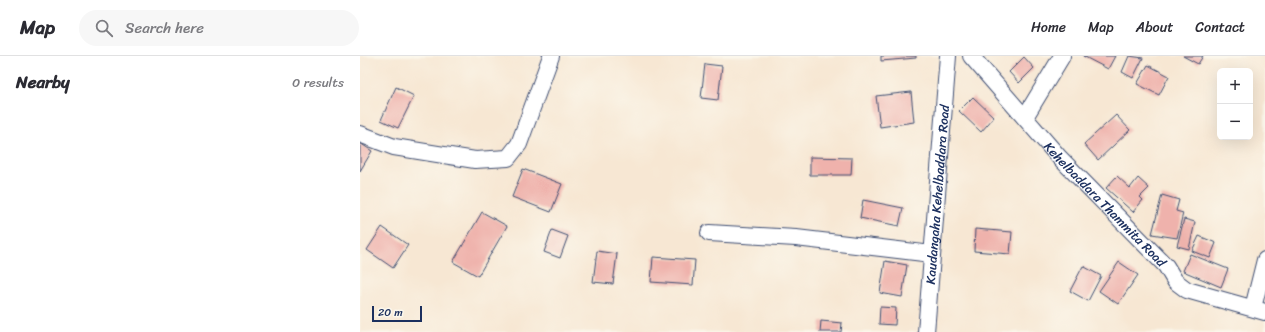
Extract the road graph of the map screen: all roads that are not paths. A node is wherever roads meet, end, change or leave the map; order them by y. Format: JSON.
{"nodes":[{"id":1,"x":551,"y":56,"type":"edge"},
{"id":2,"x":948,"y":56,"type":"edge"},
{"id":3,"x":971,"y":56,"type":"edge"},
{"id":4,"x":1062,"y":56,"type":"edge"},
{"id":5,"x":1025,"y":117,"type":"junction"},
{"id":6,"x":360,"y":134,"type":"edge"},
{"id":7,"x":709,"y":233,"type":"dead end"},
{"id":8,"x":932,"y":254,"type":"junction"},
{"id":9,"x":1265,"y":260,"type":"edge"},
{"id":10,"x":1259,"y":310,"type":"edge"},
{"id":11,"x":926,"y":332,"type":"edge"}],
"edges":[{"from":1,"to":6,"type":"street"},
{"from":2,"to":8,"type":"street","name":"Kaudangaha Kehelbaddara Road"},
{"from":3,"to":5,"type":"street","name":"Kehelbaddara Thammita Road"},
{"from":4,"to":5,"type":"street"},
{"from":5,"to":10,"type":"street","name":"Kehelbaddara Thammita Road"},
{"from":7,"to":8,"type":"street"},
{"from":8,"to":11,"type":"street","name":"Kaudangaha Kehelbaddara Road"},
{"from":9,"to":10,"type":"street"}]}
